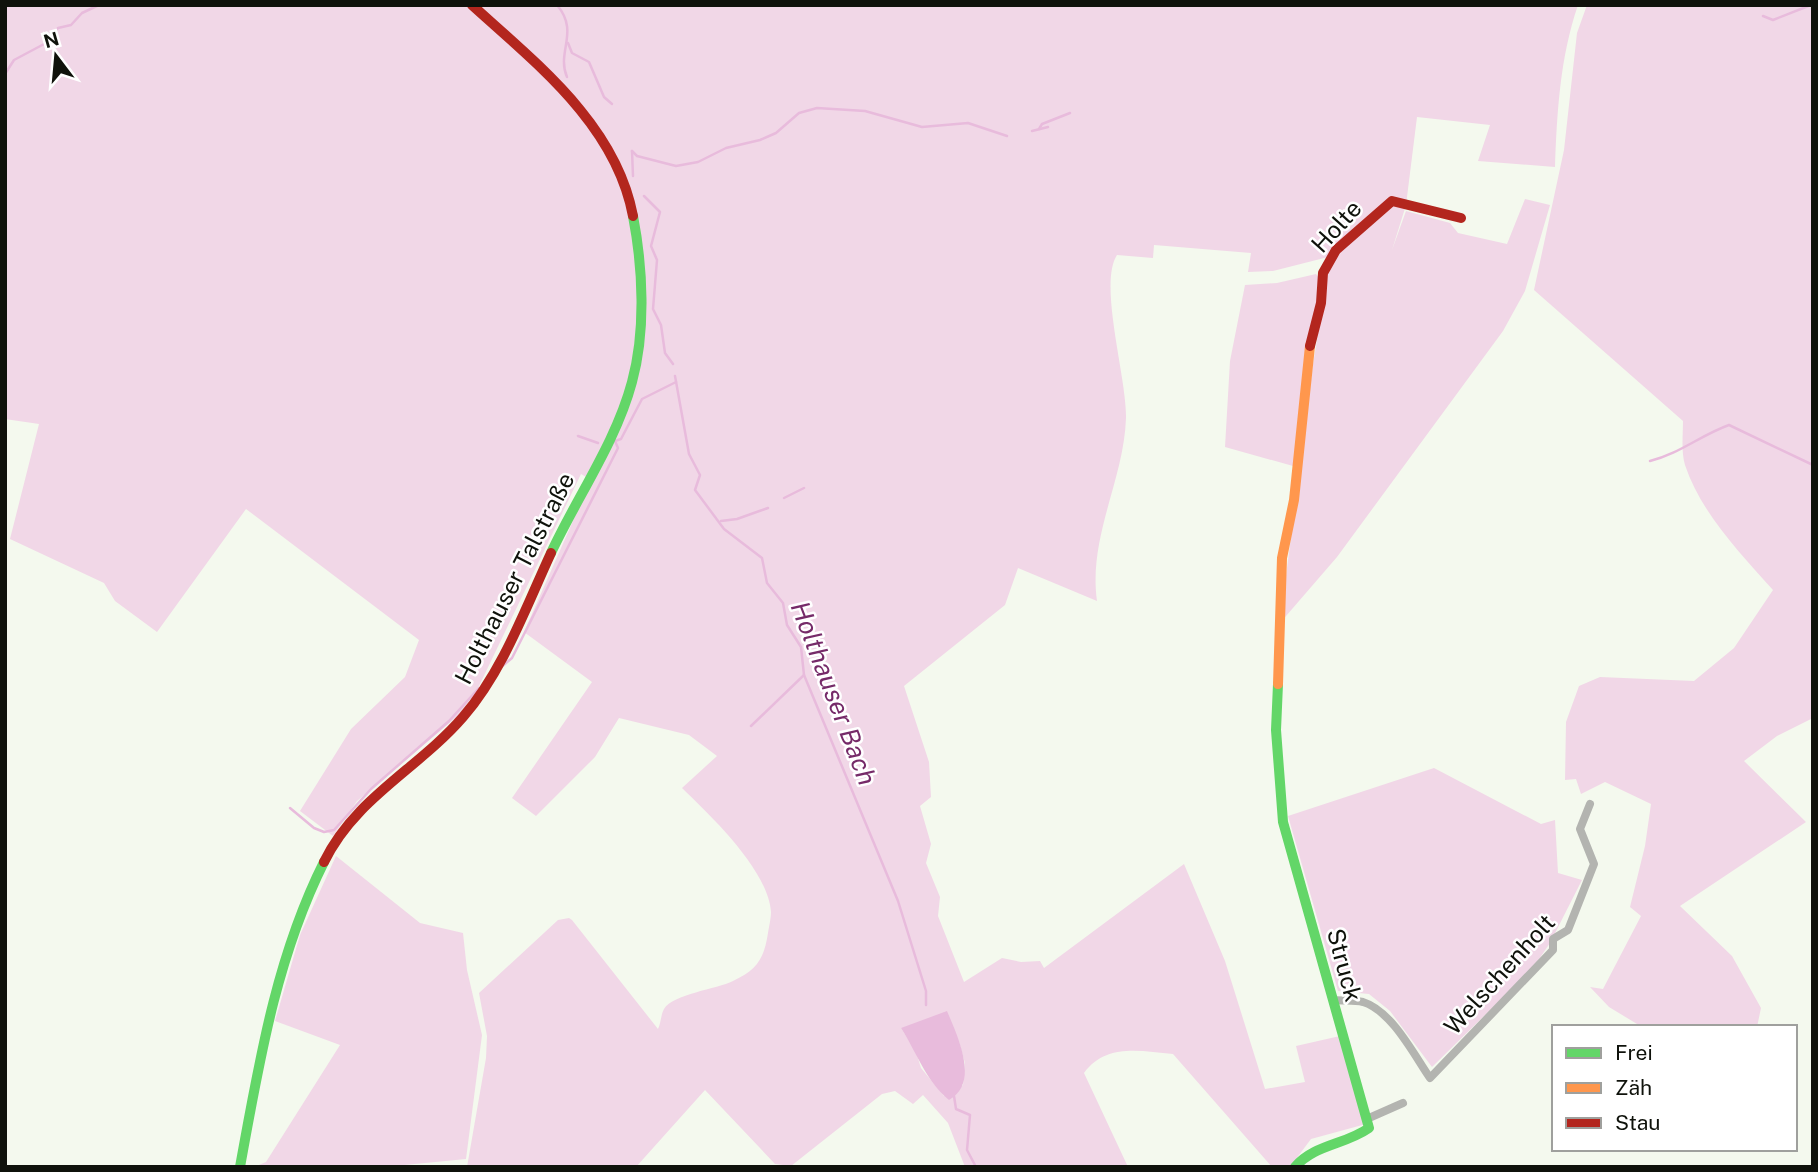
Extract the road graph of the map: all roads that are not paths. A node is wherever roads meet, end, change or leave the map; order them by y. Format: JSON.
{"nodes":[{"id":1,"x":472,"y":5,"type":"edge"},
{"id":2,"x":1461,"y":218,"type":"dead end"},
{"id":3,"x":1323,"y":273,"type":"joint"},
{"id":4,"x":1590,"y":804,"type":"dead end"},
{"id":5,"x":1335,"y":1000,"type":"junction"},
{"id":6,"x":1403,"y":1103,"type":"dead end"},
{"id":7,"x":1369,"y":1118,"type":"junction"},
{"id":8,"x":240,"y":1167,"type":"edge"},
{"id":9,"x":1295,"y":1167,"type":"edge"}],
"edges":[{"from":1,"to":8,"type":"street","name":"Holthauser Talstraße"},
{"from":2,"to":3,"type":"street","name":"Holte"},
{"from":3,"to":5,"type":"street","name":"Struck"},
{"from":4,"to":5,"type":"street","name":"Welschenholt"},
{"from":5,"to":7,"type":"street","name":"Struck"},
{"from":6,"to":7,"type":"street"},
{"from":7,"to":9,"type":"street"}]}
